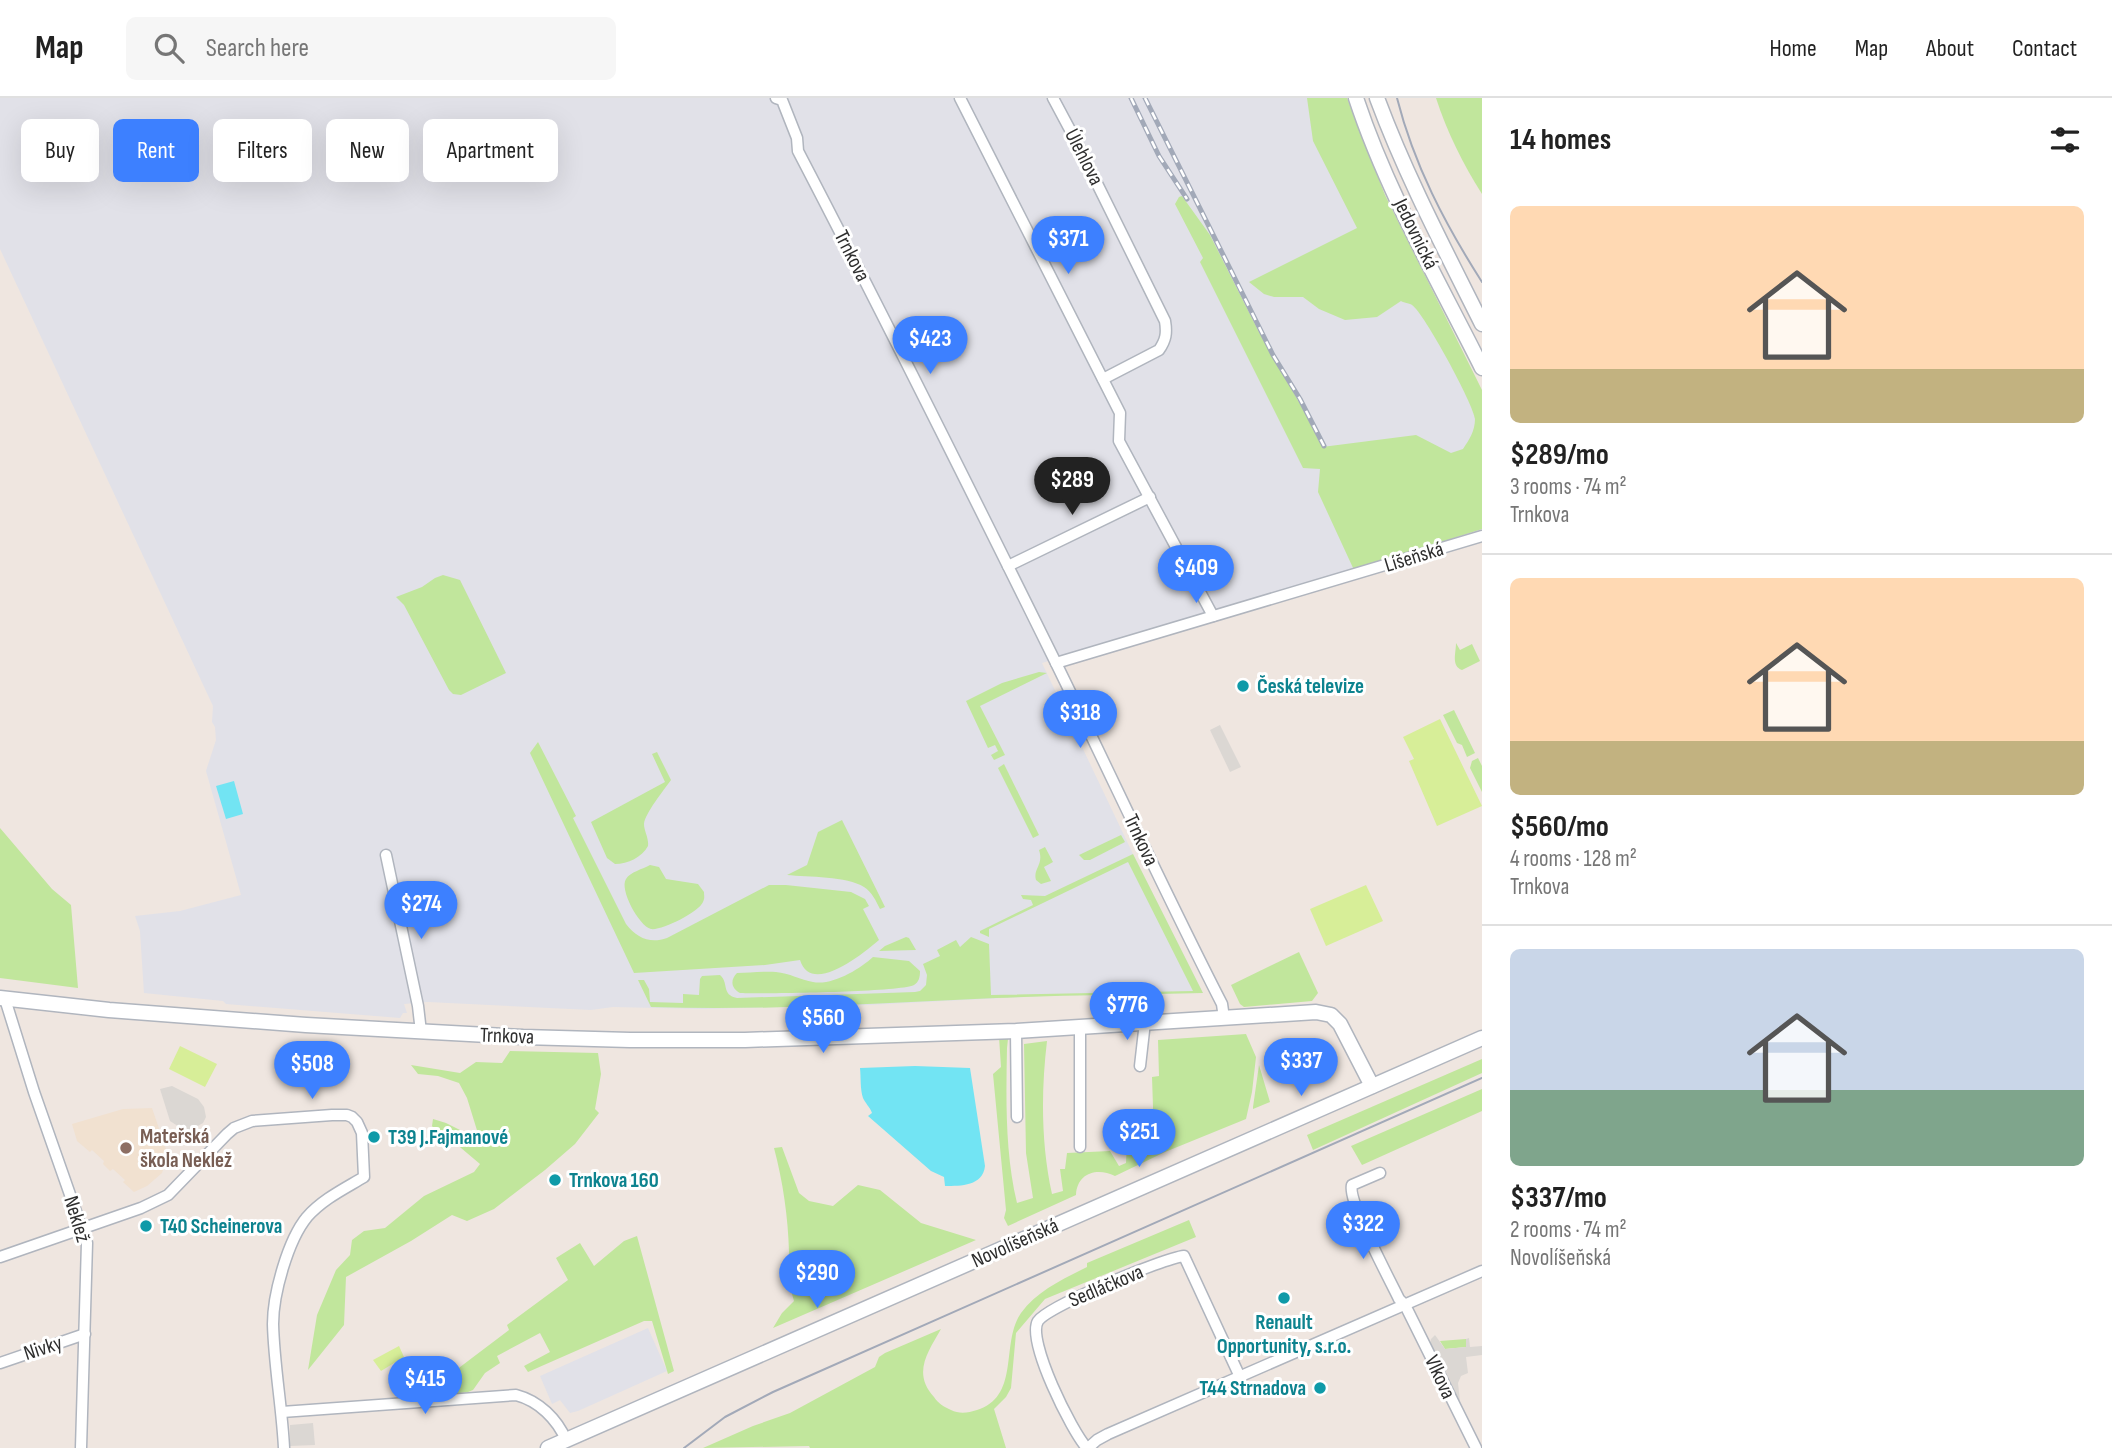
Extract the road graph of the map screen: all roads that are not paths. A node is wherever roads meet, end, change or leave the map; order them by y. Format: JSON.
{"nodes":[{"id":1,"x":775,"y":98,"type":"edge"},
{"id":2,"x":960,"y":98,"type":"edge"},
{"id":3,"x":1053,"y":98,"type":"edge"},
{"id":4,"x":1356,"y":98,"type":"edge"},
{"id":5,"x":1377,"y":98,"type":"edge"},
{"id":6,"x":1482,"y":324,"type":"edge"},
{"id":7,"x":1482,"y":368,"type":"edge"},
{"id":8,"x":1103,"y":379,"type":"junction"},
{"id":9,"x":1150,"y":497,"type":"junction"},
{"id":10,"x":1482,"y":536,"type":"edge"},
{"id":11,"x":1007,"y":566,"type":"junction"},
{"id":12,"x":1213,"y":616,"type":"junction"},
{"id":13,"x":1056,"y":663,"type":"junction"},
{"id":14,"x":386,"y":855,"type":"dead end"},
{"id":15,"x":2,"y":999,"type":"edge"},
{"id":16,"x":1224,"y":1018,"type":"junction"},
{"id":17,"x":1145,"y":1022,"type":"junction"},
{"id":18,"x":1080,"y":1026,"type":"junction"},
{"id":19,"x":1016,"y":1031,"type":"junction"},
{"id":20,"x":421,"y":1032,"type":"junction"},
{"id":21,"x":1482,"y":1038,"type":"edge"},
{"id":22,"x":1140,"y":1066,"type":"dead end"},
{"id":23,"x":1372,"y":1086,"type":"junction"},
{"id":24,"x":1017,"y":1117,"type":"dead end"},
{"id":25,"x":1080,"y":1147,"type":"dead end"},
{"id":26,"x":1380,"y":1173,"type":"dead end"},
{"id":27,"x":82,"y":1228,"type":"junction"},
{"id":28,"x":0,"y":1257,"type":"edge"},
{"id":29,"x":1482,"y":1271,"type":"edge"},
{"id":30,"x":1405,"y":1305,"type":"junction"},
{"id":31,"x":85,"y":1334,"type":"junction"},
{"id":32,"x":0,"y":1363,"type":"edge"},
{"id":33,"x":1240,"y":1377,"type":"junction"},
{"id":34,"x":282,"y":1412,"type":"junction"},
{"id":35,"x":566,"y":1440,"type":"junction"},
{"id":36,"x":81,"y":1448,"type":"edge"},
{"id":37,"x":284,"y":1448,"type":"edge"},
{"id":38,"x":548,"y":1448,"type":"edge"},
{"id":39,"x":1087,"y":1448,"type":"edge"},
{"id":40,"x":1476,"y":1448,"type":"edge"}],
"edges":[{"from":1,"to":11,"type":"street","name":"Trnkova"},
{"from":2,"to":8,"type":"street"},
{"from":3,"to":8,"type":"street","name":"Úlehlova"},
{"from":4,"to":7,"type":"street","name":"Jedovnická"},
{"from":5,"to":6,"type":"street","name":"Jedovnická"},
{"from":8,"to":9,"type":"street"},
{"from":9,"to":11,"type":"street"},
{"from":9,"to":12,"type":"street"},
{"from":10,"to":12,"type":"street","name":"Líšeňská"},
{"from":11,"to":13,"type":"street","name":"Trnkova"},
{"from":12,"to":13,"type":"street"},
{"from":13,"to":16,"type":"street","name":"Trnkova"},
{"from":14,"to":20,"type":"street"},
{"from":15,"to":20,"type":"street","name":"Trnkova"},
{"from":15,"to":27,"type":"street","name":"Neklež"},
{"from":16,"to":17,"type":"street","name":"Trnkova"},
{"from":16,"to":23,"type":"street","name":"Trnkova"},
{"from":17,"to":18,"type":"street","name":"Trnkova"},
{"from":17,"to":22,"type":"street"},
{"from":18,"to":19,"type":"street","name":"Trnkova"},
{"from":18,"to":25,"type":"street"},
{"from":19,"to":20,"type":"street","name":"Trnkova"},
{"from":19,"to":24,"type":"street"},
{"from":21,"to":23,"type":"street","name":"Novolíšeňská"},
{"from":23,"to":35,"type":"street","name":"Novolíšeňská"},
{"from":26,"to":30,"type":"street"},
{"from":27,"to":28,"type":"street"},
{"from":27,"to":31,"type":"street","name":"Neklež"},
{"from":27,"to":34,"type":"street"},
{"from":29,"to":30,"type":"street","name":"Sedláčkova"},
{"from":30,"to":33,"type":"street","name":"Sedláčkova"},
{"from":30,"to":40,"type":"street","name":"Vlkova"},
{"from":31,"to":32,"type":"street","name":"Nivky"},
{"from":31,"to":36,"type":"street","name":"Neklež"},
{"from":33,"to":39,"type":"street","name":"Sedláčkova"},
{"from":33,"to":39,"type":"street","name":"Sedláčkova"},
{"from":34,"to":35,"type":"street"},
{"from":34,"to":37,"type":"street"},
{"from":35,"to":38,"type":"street","name":"Novolíšeňská"}]}
